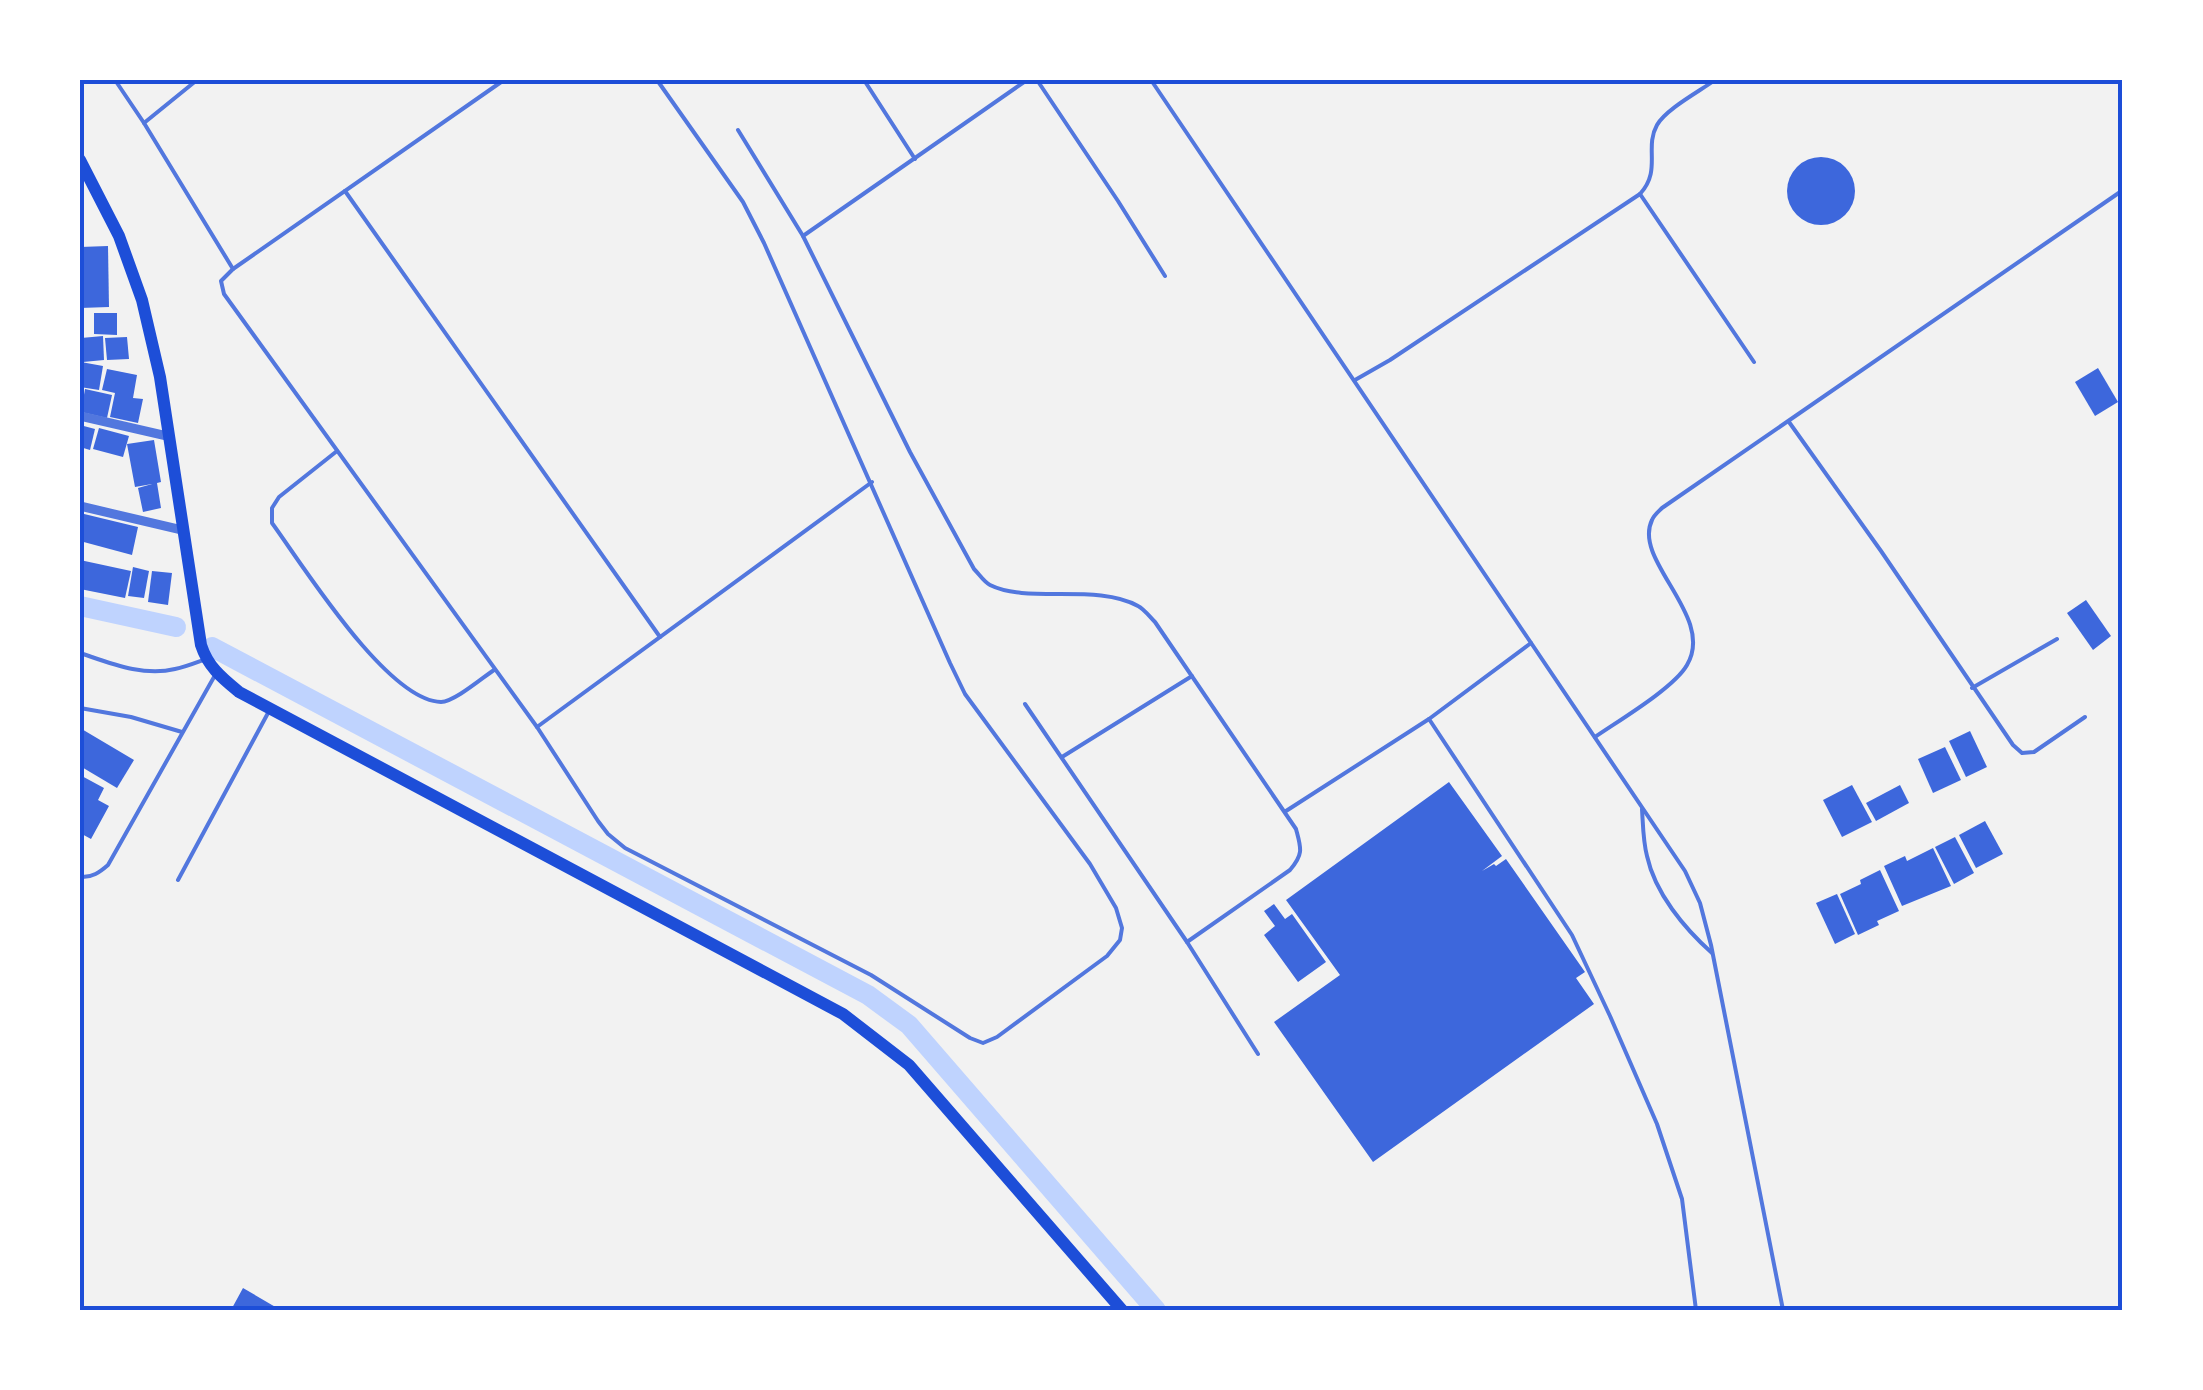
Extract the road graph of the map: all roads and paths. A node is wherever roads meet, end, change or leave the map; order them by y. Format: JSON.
{"nodes":[{"id":1,"x":115,"y":80,"type":"edge"},
{"id":2,"x":197,"y":80,"type":"edge"},
{"id":3,"x":504,"y":80,"type":"edge"},
{"id":4,"x":658,"y":80,"type":"edge"},
{"id":5,"x":864,"y":80,"type":"edge"},
{"id":6,"x":1027,"y":80,"type":"edge"},
{"id":7,"x":1038,"y":80,"type":"edge"},
{"id":8,"x":1151,"y":80,"type":"edge"},
{"id":9,"x":1716,"y":80,"type":"edge"},
{"id":10,"x":144,"y":123,"type":"junction"},
{"id":11,"x":738,"y":130,"type":"dead end"},
{"id":12,"x":915,"y":159,"type":"junction"},
{"id":13,"x":80,"y":160,"type":"edge"},
{"id":14,"x":2123,"y":190,"type":"edge"},
{"id":15,"x":345,"y":191,"type":"junction"},
{"id":16,"x":1640,"y":194,"type":"junction"},
{"id":17,"x":803,"y":236,"type":"junction"},
{"id":18,"x":232,"y":268,"type":"junction"},
{"id":19,"x":1165,"y":276,"type":"dead end"},
{"id":20,"x":1754,"y":362,"type":"dead end"},
{"id":21,"x":1354,"y":380,"type":"junction"},
{"id":22,"x":80,"y":416,"type":"edge"},
{"id":23,"x":1788,"y":422,"type":"junction"},
{"id":24,"x":168,"y":436,"type":"junction"},
{"id":25,"x":337,"y":452,"type":"junction"},
{"id":26,"x":872,"y":482,"type":"junction"},
{"id":27,"x":80,"y":506,"type":"edge"},
{"id":28,"x":182,"y":530,"type":"junction"},
{"id":29,"x":660,"y":637,"type":"junction"},
{"id":30,"x":2057,"y":640,"type":"dead end"},
{"id":31,"x":1530,"y":644,"type":"junction"},
{"id":32,"x":80,"y":653,"type":"edge"},
{"id":33,"x":206,"y":659,"type":"junction"},
{"id":34,"x":494,"y":670,"type":"junction"},
{"id":35,"x":216,"y":672,"type":"junction"},
{"id":36,"x":1192,"y":676,"type":"junction"},
{"id":37,"x":1972,"y":688,"type":"junction"},
{"id":38,"x":1025,"y":704,"type":"dead end"},
{"id":39,"x":80,"y":708,"type":"edge"},
{"id":40,"x":270,"y":708,"type":"junction"},
{"id":41,"x":2085,"y":717,"type":"dead end"},
{"id":42,"x":1428,"y":719,"type":"junction"},
{"id":43,"x":536,"y":727,"type":"junction"},
{"id":44,"x":182,"y":732,"type":"junction"},
{"id":45,"x":1594,"y":737,"type":"junction"},
{"id":46,"x":1062,"y":757,"type":"junction"},
{"id":47,"x":1641,"y":804,"type":"junction"},
{"id":48,"x":1286,"y":812,"type":"junction"},
{"id":49,"x":80,"y":877,"type":"edge"},
{"id":50,"x":178,"y":880,"type":"dead end"},
{"id":51,"x":1187,"y":942,"type":"junction"},
{"id":52,"x":1712,"y":954,"type":"junction"},
{"id":53,"x":1258,"y":1054,"type":"dead end"},
{"id":54,"x":1122,"y":1310,"type":"edge"},
{"id":55,"x":1696,"y":1310,"type":"edge"},
{"id":56,"x":1783,"y":1310,"type":"edge"}],
"edges":[{"from":1,"to":10,"type":"lane"},
{"from":2,"to":10,"type":"lane"},
{"from":3,"to":15,"type":"lane"},
{"from":4,"to":26,"type":"lane"},
{"from":5,"to":12,"type":"lane"},
{"from":6,"to":12,"type":"lane"},
{"from":7,"to":19,"type":"lane"},
{"from":8,"to":21,"type":"lane"},
{"from":9,"to":16,"type":"lane"},
{"from":10,"to":18,"type":"lane"},
{"from":11,"to":17,"type":"lane"},
{"from":12,"to":17,"type":"lane"},
{"from":13,"to":24,"type":"main road"},
{"from":14,"to":23,"type":"lane"},
{"from":15,"to":18,"type":"lane"},
{"from":15,"to":29,"type":"lane"},
{"from":16,"to":20,"type":"lane"},
{"from":16,"to":21,"type":"lane"},
{"from":17,"to":36,"type":"lane"},
{"from":18,"to":25,"type":"lane"},
{"from":21,"to":31,"type":"lane"},
{"from":22,"to":24,"type":"street"},
{"from":23,"to":37,"type":"lane"},
{"from":23,"to":45,"type":"lane"},
{"from":24,"to":28,"type":"main road"},
{"from":25,"to":34,"type":"lane"},
{"from":25,"to":34,"type":"lane"},
{"from":26,"to":29,"type":"lane"},
{"from":26,"to":43,"type":"lane"},
{"from":27,"to":28,"type":"street"},
{"from":28,"to":33,"type":"main road"},
{"from":29,"to":43,"type":"lane"},
{"from":30,"to":37,"type":"lane"},
{"from":31,"to":42,"type":"lane"},
{"from":31,"to":45,"type":"lane"},
{"from":32,"to":33,"type":"lane"},
{"from":33,"to":35,"type":"main road"},
{"from":34,"to":43,"type":"lane"},
{"from":35,"to":40,"type":"main road"},
{"from":35,"to":44,"type":"lane"},
{"from":36,"to":46,"type":"lane"},
{"from":36,"to":48,"type":"lane"},
{"from":37,"to":41,"type":"lane"},
{"from":38,"to":46,"type":"lane"},
{"from":39,"to":44,"type":"lane"},
{"from":40,"to":50,"type":"lane"},
{"from":40,"to":54,"type":"main road"},
{"from":42,"to":48,"type":"lane"},
{"from":42,"to":55,"type":"lane"},
{"from":44,"to":49,"type":"lane"},
{"from":45,"to":47,"type":"lane"},
{"from":46,"to":51,"type":"lane"},
{"from":47,"to":52,"type":"lane"},
{"from":47,"to":52,"type":"lane"},
{"from":48,"to":51,"type":"lane"},
{"from":51,"to":53,"type":"lane"},
{"from":52,"to":56,"type":"lane"}]}
